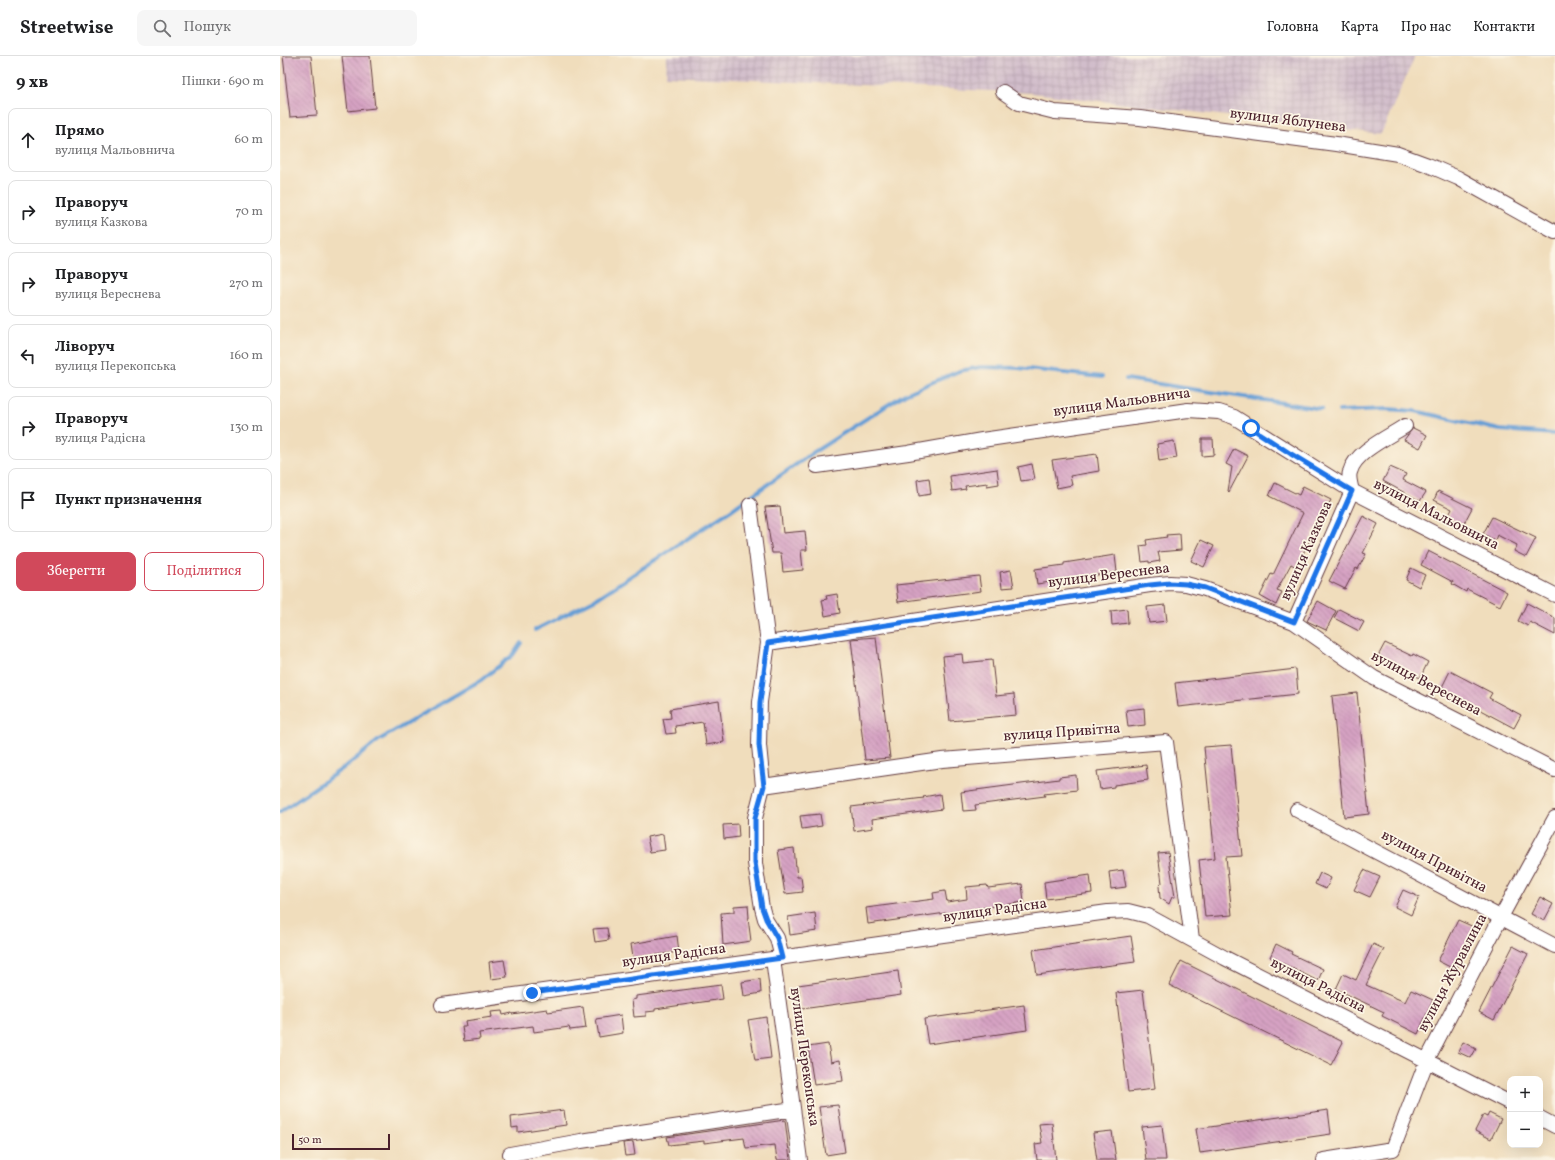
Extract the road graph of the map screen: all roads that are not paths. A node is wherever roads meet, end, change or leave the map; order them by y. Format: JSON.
{"nodes":[{"id":1,"x":1003,"y":92,"type":"dead end"},
{"id":2,"x":1555,"y":232,"type":"edge"},
{"id":3,"x":1405,"y":426,"type":"dead end"},
{"id":4,"x":817,"y":466,"type":"dead end"},
{"id":5,"x":1352,"y":491,"type":"junction"},
{"id":6,"x":750,"y":505,"type":"dead end"},
{"id":7,"x":1555,"y":595,"type":"edge"},
{"id":8,"x":1294,"y":622,"type":"junction"},
{"id":9,"x":768,"y":643,"type":"junction"},
{"id":10,"x":1555,"y":770,"type":"edge"},
{"id":11,"x":764,"y":786,"type":"junction"},
{"id":12,"x":1297,"y":810,"type":"dead end"},
{"id":13,"x":1555,"y":818,"type":"edge"},
{"id":14,"x":1501,"y":917,"type":"junction"},
{"id":15,"x":1192,"y":939,"type":"junction"},
{"id":16,"x":1555,"y":946,"type":"edge"},
{"id":17,"x":778,"y":958,"type":"junction"},
{"id":18,"x":442,"y":1006,"type":"dead end"},
{"id":19,"x":1427,"y":1060,"type":"junction"},
{"id":20,"x":1507,"y":1101,"type":"edge"},
{"id":21,"x":793,"y":1109,"type":"junction"},
{"id":22,"x":1543,"y":1120,"type":"edge"},
{"id":23,"x":1555,"y":1126,"type":"edge"},
{"id":24,"x":510,"y":1154,"type":"dead end"},
{"id":25,"x":800,"y":1160,"type":"edge"},
{"id":26,"x":1324,"y":1160,"type":"edge"}],
"edges":[{"from":1,"to":2,"type":"street","name":"вулиця Яблунева"},
{"from":3,"to":5,"type":"street","name":"вулиця Казкова"},
{"from":4,"to":5,"type":"street","name":"вулиця Мальовнича"},
{"from":5,"to":7,"type":"street","name":"вулиця Мальовнича"},
{"from":5,"to":8,"type":"street","name":"вулиця Казкова"},
{"from":6,"to":9,"type":"street","name":"вулиця Перекопська"},
{"from":8,"to":9,"type":"street","name":"вулиця Вереснева"},
{"from":8,"to":10,"type":"street","name":"вулиця Вереснева"},
{"from":9,"to":11,"type":"street","name":"вулиця Перекопська"},
{"from":11,"to":15,"type":"street","name":"вулиця Привітна"},
{"from":11,"to":17,"type":"street","name":"вулиця Перекопська"},
{"from":12,"to":14,"type":"street","name":"вулиця Привітна"},
{"from":13,"to":14,"type":"street","name":"вулиця Журавлина"},
{"from":14,"to":16,"type":"street","name":"вулиця Привітна"},
{"from":14,"to":19,"type":"street","name":"вулиця Журавлина"},
{"from":15,"to":17,"type":"street","name":"вулиця Радісна"},
{"from":15,"to":19,"type":"street","name":"вулиця Радісна"},
{"from":17,"to":18,"type":"street","name":"вулиця Радісна"},
{"from":17,"to":21,"type":"street","name":"вулиця Перекопська"},
{"from":19,"to":20,"type":"street","name":"вулиця Радісна"},
{"from":19,"to":26,"type":"street","name":"вулиця Журавлина"},
{"from":21,"to":24,"type":"street"},
{"from":21,"to":25,"type":"street","name":"вулиця Перекопська"},
{"from":22,"to":23,"type":"street"}]}
